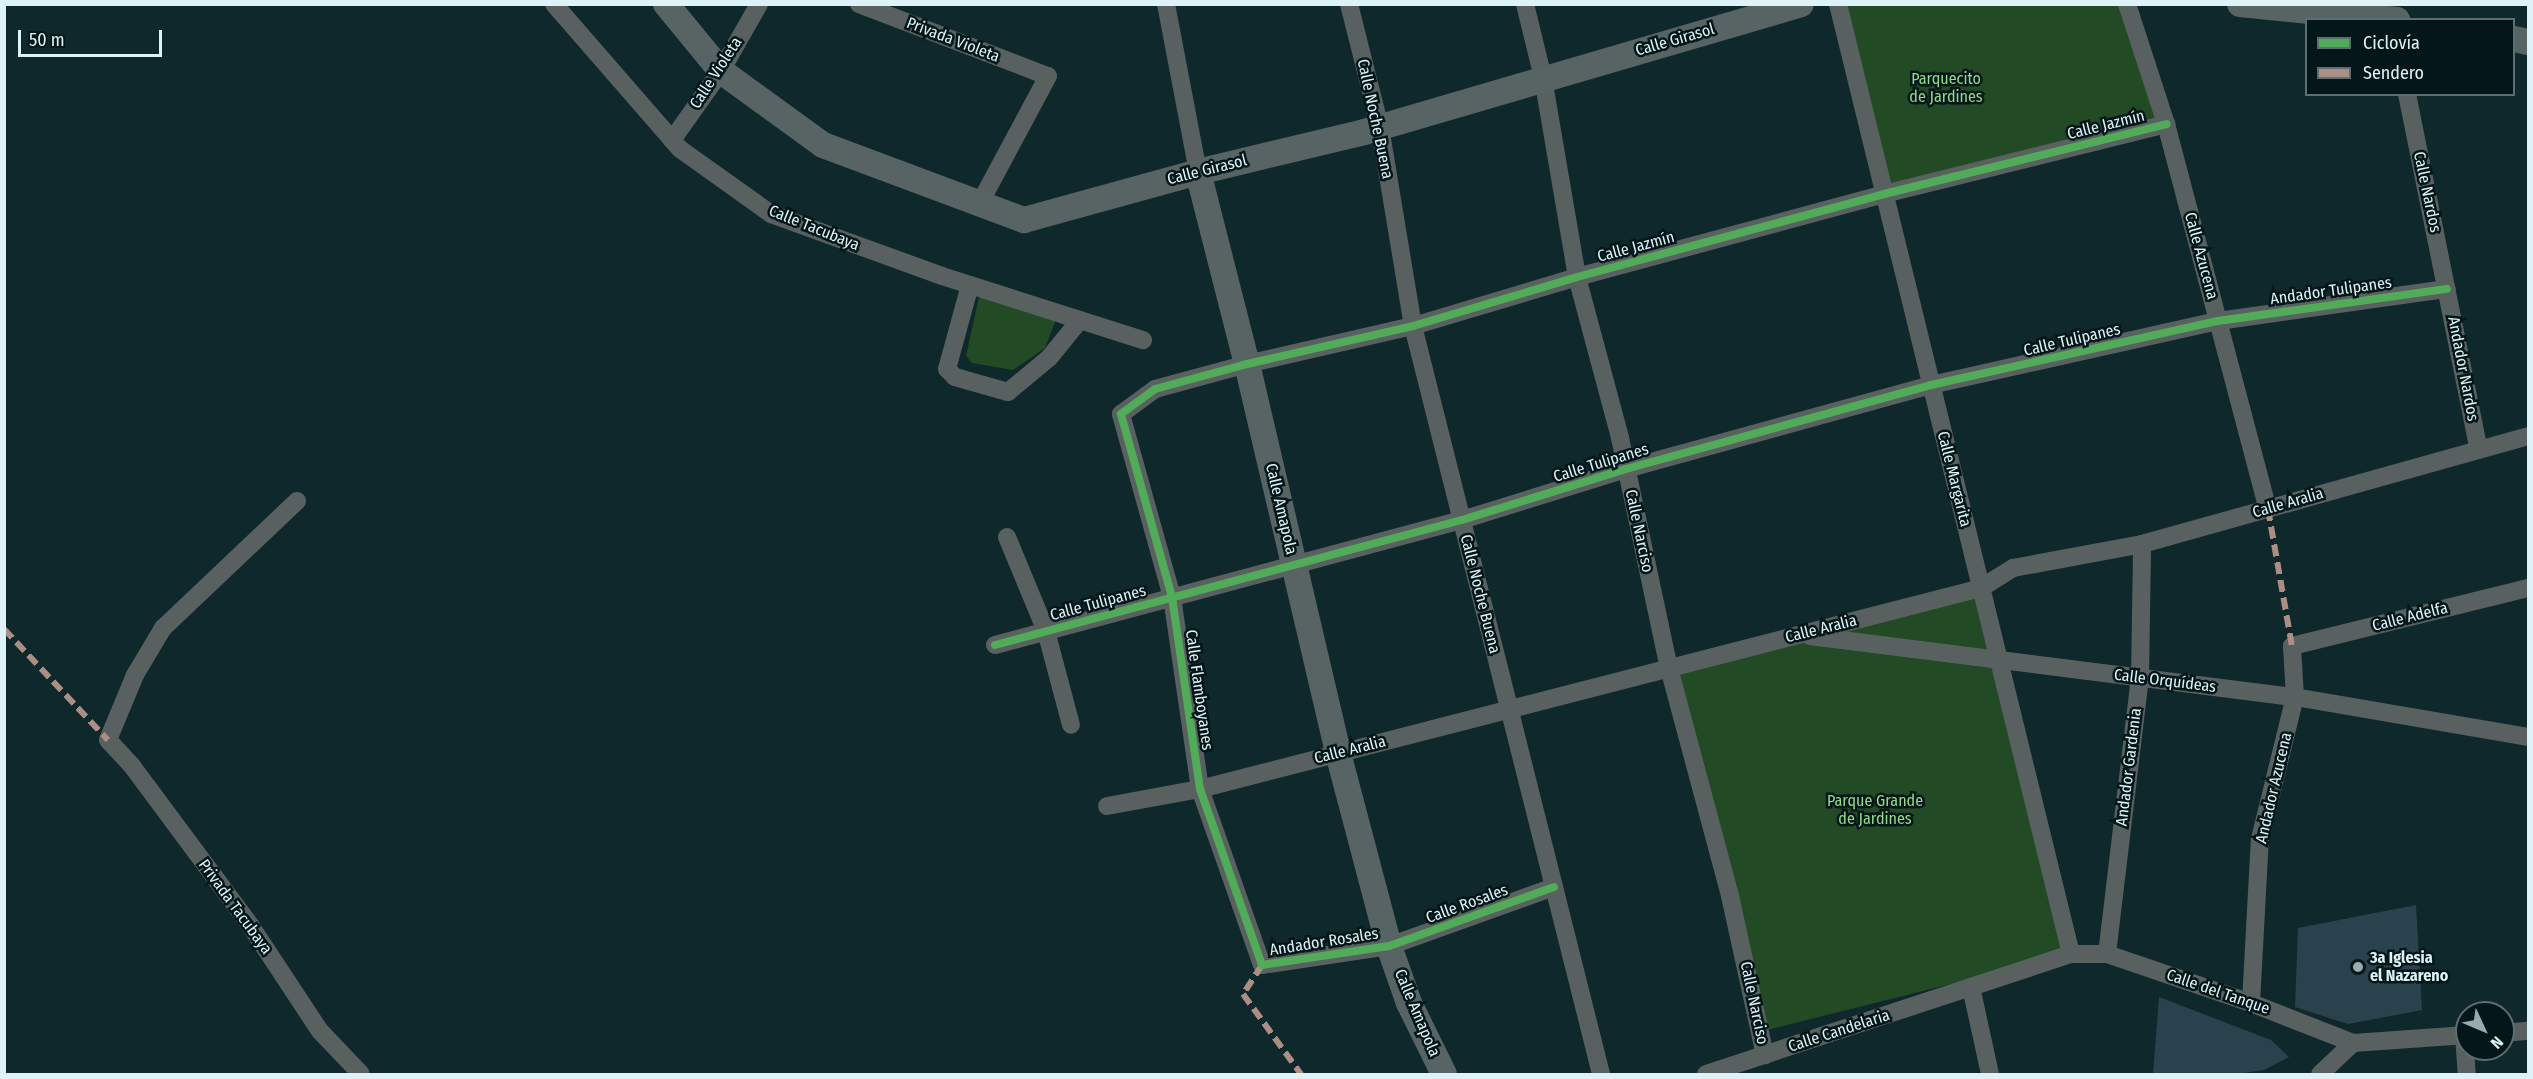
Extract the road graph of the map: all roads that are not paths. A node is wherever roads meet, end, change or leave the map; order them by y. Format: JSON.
{"nodes":[{"id":1,"x":554,"y":4,"type":"edge"},
{"id":2,"x":666,"y":4,"type":"edge"},
{"id":3,"x":759,"y":4,"type":"edge"},
{"id":4,"x":859,"y":4,"type":"edge"},
{"id":5,"x":1166,"y":4,"type":"edge"},
{"id":6,"x":1349,"y":4,"type":"edge"},
{"id":7,"x":1525,"y":4,"type":"edge"},
{"id":8,"x":1801,"y":4,"type":"edge"},
{"id":9,"x":1838,"y":4,"type":"edge"},
{"id":10,"x":2127,"y":4,"type":"edge"},
{"id":11,"x":2240,"y":4,"type":"edge"},
{"id":12,"x":2393,"y":16,"type":"edge"},
{"id":13,"x":721,"y":71,"type":"junction"},
{"id":14,"x":1543,"y":78,"type":"junction"},
{"id":15,"x":2407,"y":96,"type":"edge"},
{"id":16,"x":2166,"y":124,"type":"junction"},
{"id":17,"x":1380,"y":127,"type":"junction"},
{"id":18,"x":672,"y":140,"type":"junction"},
{"id":19,"x":1198,"y":172,"type":"junction"},
{"id":20,"x":1884,"y":195,"type":"junction"},
{"id":21,"x":980,"y":203,"type":"junction"},
{"id":22,"x":1577,"y":276,"type":"junction"},
{"id":23,"x":970,"y":285,"type":"junction"},
{"id":24,"x":2447,"y":289,"type":"junction"},
{"id":25,"x":1080,"y":320,"type":"junction"},
{"id":26,"x":2218,"y":321,"type":"junction"},
{"id":27,"x":1413,"y":326,"type":"junction"},
{"id":28,"x":1143,"y":340,"type":"dead end"},
{"id":29,"x":1247,"y":364,"type":"junction"},
{"id":30,"x":1931,"y":385,"type":"junction"},
{"id":31,"x":1121,"y":414,"type":"joint"},
{"id":32,"x":2529,"y":436,"type":"edge"},
{"id":33,"x":2480,"y":450,"type":"junction"},
{"id":34,"x":1626,"y":470,"type":"junction"},
{"id":35,"x":297,"y":501,"type":"dead end"},
{"id":36,"x":2268,"y":508,"type":"junction"},
{"id":37,"x":1461,"y":520,"type":"junction"},
{"id":38,"x":1007,"y":537,"type":"dead end"},
{"id":39,"x":2142,"y":544,"type":"junction"},
{"id":40,"x":1294,"y":563,"type":"junction"},
{"id":41,"x":1981,"y":588,"type":"junction"},
{"id":42,"x":2529,"y":588,"type":"edge"},
{"id":43,"x":1172,"y":597,"type":"junction"},
{"id":44,"x":1046,"y":631,"type":"junction"},
{"id":45,"x":1800,"y":635,"type":"junction"},
{"id":46,"x":995,"y":645,"type":"dead end"},
{"id":47,"x":2292,"y":646,"type":"joint"},
{"id":48,"x":1999,"y":662,"type":"junction"},
{"id":49,"x":1669,"y":668,"type":"junction"},
{"id":50,"x":2140,"y":678,"type":"junction"},
{"id":51,"x":2295,"y":697,"type":"junction"},
{"id":52,"x":1509,"y":709,"type":"junction"},
{"id":53,"x":1071,"y":725,"type":"dead end"},
{"id":54,"x":2529,"y":737,"type":"edge"},
{"id":55,"x":1338,"y":753,"type":"junction"},
{"id":56,"x":1200,"y":789,"type":"junction"},
{"id":57,"x":1107,"y":806,"type":"dead end"},
{"id":58,"x":1554,"y":887,"type":"junction"},
{"id":59,"x":1389,"y":946,"type":"junction"},
{"id":60,"x":2071,"y":954,"type":"junction"},
{"id":61,"x":2107,"y":954,"type":"junction"},
{"id":62,"x":1262,"y":965,"type":"joint"},
{"id":63,"x":1971,"y":987,"type":"junction"},
{"id":64,"x":2251,"y":1003,"type":"junction"},
{"id":65,"x":2455,"y":1036,"type":"edge"},
{"id":66,"x":2354,"y":1043,"type":"junction"},
{"id":67,"x":1765,"y":1055,"type":"junction"},
{"id":68,"x":1715,"y":1073,"type":"edge"},
{"id":69,"x":361,"y":1074,"type":"edge"},
{"id":70,"x":1444,"y":1074,"type":"edge"},
{"id":71,"x":1601,"y":1074,"type":"edge"},
{"id":72,"x":1990,"y":1074,"type":"edge"},
{"id":73,"x":2320,"y":1074,"type":"edge"}],
"edges":[{"from":1,"to":18,"type":"street","name":"Calle Tacubaya"},
{"from":2,"to":13,"type":"street","name":"Calle Girasol"},
{"from":3,"to":13,"type":"street","name":"Calle Violeta"},
{"from":4,"to":21,"type":"street","name":"Privada Violeta"},
{"from":5,"to":19,"type":"street","name":"Calle Amapola"},
{"from":6,"to":17,"type":"street","name":"Calle Noche Buena"},
{"from":7,"to":14,"type":"street","name":"Calle Narciso"},
{"from":8,"to":14,"type":"street","name":"Calle Girasol"},
{"from":9,"to":20,"type":"street","name":"Calle Margarita"},
{"from":10,"to":16,"type":"street","name":"Calle Azucena"},
{"from":11,"to":12,"type":"street"},
{"from":13,"to":18,"type":"street","name":"Calle Violeta"},
{"from":13,"to":21,"type":"street","name":"Calle Girasol"},
{"from":14,"to":17,"type":"street","name":"Calle Girasol"},
{"from":14,"to":22,"type":"street","name":"Calle Narciso"},
{"from":15,"to":24,"type":"street","name":"Calle Nardos"},
{"from":16,"to":20,"type":"street","name":"Calle Jazmín"},
{"from":16,"to":26,"type":"street","name":"Calle Azucena"},
{"from":17,"to":19,"type":"street","name":"Calle Girasol"},
{"from":17,"to":27,"type":"street","name":"Calle Noche Buena"},
{"from":18,"to":23,"type":"street","name":"Calle Tacubaya"},
{"from":19,"to":21,"type":"street","name":"Calle Girasol"},
{"from":19,"to":29,"type":"street","name":"Calle Amapola"},
{"from":20,"to":22,"type":"street","name":"Calle Jazmín"},
{"from":20,"to":30,"type":"street","name":"Calle Margarita"},
{"from":22,"to":27,"type":"street","name":"Calle Jazmín"},
{"from":22,"to":34,"type":"street","name":"Calle Narciso"},
{"from":23,"to":25,"type":"street","name":"Calle Tacubaya"},
{"from":23,"to":25,"type":"street"},
{"from":24,"to":26,"type":"street","name":"Andador Tulipanes"},
{"from":24,"to":33,"type":"street","name":"Andador Nardos"},
{"from":25,"to":28,"type":"street","name":"Calle Tacubaya"},
{"from":26,"to":30,"type":"street","name":"Calle Tulipanes"},
{"from":26,"to":36,"type":"street","name":"Calle Azucena"},
{"from":27,"to":29,"type":"street","name":"Calle Jazmín"},
{"from":27,"to":37,"type":"street","name":"Calle Noche Buena"},
{"from":29,"to":31,"type":"street","name":"Calle Jazmín"},
{"from":29,"to":40,"type":"street","name":"Calle Amapola"},
{"from":30,"to":34,"type":"street","name":"Calle Tulipanes"},
{"from":30,"to":41,"type":"street","name":"Calle Margarita"},
{"from":31,"to":43,"type":"street","name":"Calle Flamboyanes"},
{"from":32,"to":33,"type":"street","name":"Calle Aralia"},
{"from":33,"to":36,"type":"street","name":"Calle Aralia"},
{"from":34,"to":37,"type":"street","name":"Calle Tulipanes"},
{"from":34,"to":49,"type":"street","name":"Calle Narciso"},
{"from":35,"to":69,"type":"street","name":"Privada Tacubaya"},
{"from":36,"to":39,"type":"street","name":"Calle Aralia"},
{"from":37,"to":40,"type":"street","name":"Calle Tulipanes"},
{"from":37,"to":52,"type":"street","name":"Calle Noche Buena"},
{"from":38,"to":44,"type":"street"},
{"from":39,"to":41,"type":"street","name":"Calle Aralia"},
{"from":39,"to":50,"type":"street","name":"Andador Gardenia"},
{"from":40,"to":43,"type":"street","name":"Calle Tulipanes"},
{"from":40,"to":55,"type":"street","name":"Calle Amapola"},
{"from":41,"to":45,"type":"street","name":"Calle Aralia"},
{"from":41,"to":48,"type":"street","name":"Calle Margarita"},
{"from":42,"to":47,"type":"street","name":"Calle Adelfa"},
{"from":43,"to":44,"type":"street","name":"Calle Tulipanes"},
{"from":43,"to":56,"type":"street","name":"Calle Flamboyanes"},
{"from":44,"to":46,"type":"street","name":"Calle Tulipanes"},
{"from":44,"to":53,"type":"street"},
{"from":45,"to":48,"type":"street","name":"Calle Orquídeas"},
{"from":45,"to":49,"type":"street","name":"Calle Aralia"},
{"from":47,"to":51,"type":"street","name":"Andador Azucena"},
{"from":48,"to":50,"type":"street","name":"Calle Orquídeas"},
{"from":48,"to":60,"type":"street","name":"Calle Margarita"},
{"from":49,"to":52,"type":"street","name":"Calle Aralia"},
{"from":49,"to":67,"type":"street","name":"Calle Narciso"},
{"from":50,"to":51,"type":"street","name":"Calle Orquídeas"},
{"from":50,"to":61,"type":"street","name":"Andador Gardenia"},
{"from":51,"to":54,"type":"street","name":"Calle Orquídeas"},
{"from":51,"to":64,"type":"street","name":"Andador Azucena"},
{"from":52,"to":55,"type":"street","name":"Calle Aralia"},
{"from":52,"to":58,"type":"street","name":"Calle Noche Buena"},
{"from":55,"to":56,"type":"street","name":"Calle Aralia"},
{"from":55,"to":59,"type":"street","name":"Calle Amapola"},
{"from":56,"to":57,"type":"street","name":"Calle Aralia"},
{"from":56,"to":62,"type":"street","name":"Calle Flamboyanes"},
{"from":58,"to":59,"type":"street","name":"Calle Rosales"},
{"from":58,"to":71,"type":"street","name":"Calle Noche Buena"},
{"from":59,"to":62,"type":"street","name":"Andador Rosales"},
{"from":59,"to":70,"type":"street","name":"Calle Amapola"},
{"from":60,"to":61,"type":"street","name":"Calle del Tanque"},
{"from":60,"to":63,"type":"street","name":"Calle del Tanque"},
{"from":61,"to":64,"type":"street","name":"Calle del Tanque"},
{"from":63,"to":67,"type":"street","name":"Calle Candelaria"},
{"from":63,"to":72,"type":"street"},
{"from":64,"to":66,"type":"street","name":"Calle del Tanque"},
{"from":65,"to":66,"type":"street","name":"Calle del Tanque"},
{"from":66,"to":73,"type":"street"},
{"from":67,"to":68,"type":"street","name":"Calle Candelaria"}]}
